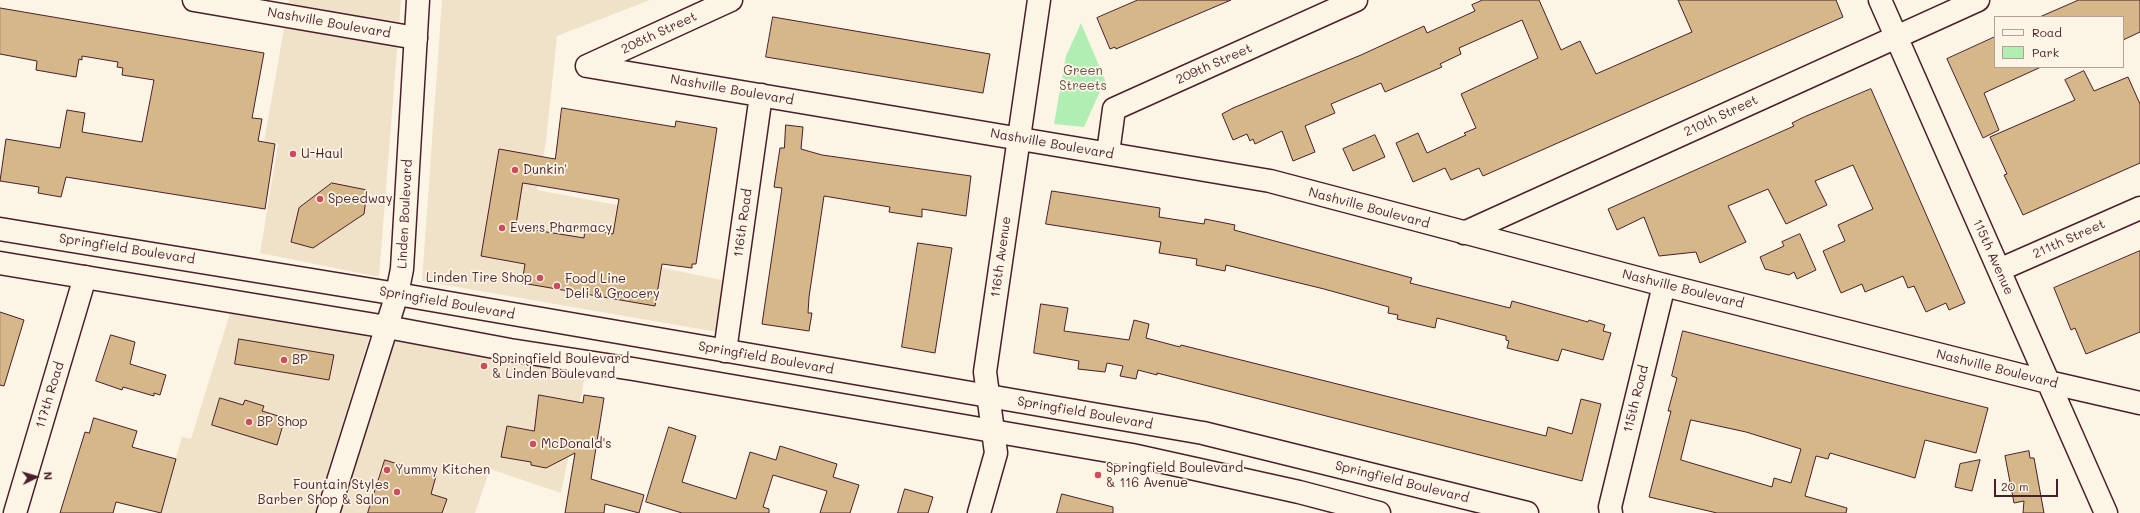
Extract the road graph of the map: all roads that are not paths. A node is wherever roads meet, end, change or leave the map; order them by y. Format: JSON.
{"nodes":[{"id":1,"x":194,"y":0,"type":"edge"},
{"id":2,"x":418,"y":0,"type":"edge"},
{"id":3,"x":730,"y":0,"type":"edge"},
{"id":4,"x":1039,"y":0,"type":"edge"},
{"id":5,"x":1356,"y":0,"type":"edge"},
{"id":6,"x":1880,"y":0,"type":"edge"},
{"id":7,"x":1978,"y":0,"type":"edge"},
{"id":8,"x":1896,"y":37,"type":"junction"},
{"id":9,"x":416,"y":38,"type":"junction"},
{"id":10,"x":587,"y":66,"type":"joint"},
{"id":11,"x":761,"y":95,"type":"junction"},
{"id":12,"x":1018,"y":138,"type":"junction"},
{"id":13,"x":1108,"y":153,"type":"junction"},
{"id":14,"x":2140,"y":208,"type":"edge"},
{"id":15,"x":0,"y":229,"type":"edge"},
{"id":16,"x":1464,"y":233,"type":"junction"},
{"id":17,"x":0,"y":263,"type":"edge"},
{"id":18,"x":1999,"y":270,"type":"junction"},
{"id":19,"x":85,"y":277,"type":"junction"},
{"id":20,"x":1664,"y":285,"type":"junction"},
{"id":21,"x":397,"y":294,"type":"junction"},
{"id":22,"x":387,"y":326,"type":"junction"},
{"id":23,"x":725,"y":351,"type":"junction"},
{"id":24,"x":2048,"y":382,"type":"junction"},
{"id":25,"x":989,"y":396,"type":"junction"},
{"id":26,"x":2140,"y":403,"type":"edge"},
{"id":27,"x":994,"y":431,"type":"junction"},
{"id":28,"x":15,"y":513,"type":"edge"},
{"id":29,"x":328,"y":513,"type":"edge"},
{"id":30,"x":979,"y":513,"type":"edge"},
{"id":31,"x":1379,"y":513,"type":"edge"},
{"id":32,"x":1527,"y":513,"type":"edge"},
{"id":33,"x":1610,"y":513,"type":"edge"},
{"id":34,"x":2106,"y":513,"type":"edge"}],
"edges":[{"from":1,"to":9,"type":"street","name":"Nashville Boulevard"},
{"from":2,"to":9,"type":"street","name":"Linden Boulevard"},
{"from":3,"to":10,"type":"street","name":"208th Street"},
{"from":4,"to":12,"type":"street","name":"116th Avenue"},
{"from":5,"to":13,"type":"street","name":"209th Street"},
{"from":6,"to":8,"type":"street","name":"115th Avenue"},
{"from":7,"to":8,"type":"street","name":"210th Street"},
{"from":8,"to":16,"type":"street","name":"210th Street"},
{"from":8,"to":18,"type":"street","name":"115th Avenue"},
{"from":9,"to":21,"type":"street","name":"Linden Boulevard"},
{"from":10,"to":11,"type":"street","name":"Nashville Boulevard"},
{"from":11,"to":12,"type":"street","name":"Nashville Boulevard"},
{"from":11,"to":23,"type":"street","name":"116th Road"},
{"from":12,"to":13,"type":"street","name":"Nashville Boulevard"},
{"from":12,"to":25,"type":"street","name":"116th Avenue"},
{"from":13,"to":16,"type":"street","name":"Nashville Boulevard"},
{"from":14,"to":18,"type":"street","name":"211th Street"},
{"from":15,"to":21,"type":"street","name":"Springfield Boulevard"},
{"from":16,"to":20,"type":"street","name":"Nashville Boulevard"},
{"from":17,"to":19,"type":"street"},
{"from":18,"to":24,"type":"street","name":"115th Avenue"},
{"from":19,"to":22,"type":"street"},
{"from":19,"to":28,"type":"street","name":"117th Road"},
{"from":20,"to":24,"type":"street","name":"Nashville Boulevard"},
{"from":20,"to":33,"type":"street","name":"115th Road"},
{"from":21,"to":22,"type":"street","name":"Linden Boulevard"},
{"from":21,"to":23,"type":"street","name":"Springfield Boulevard"},
{"from":22,"to":27,"type":"street"},
{"from":22,"to":29,"type":"street","name":"Linden Boulevard"},
{"from":23,"to":25,"type":"street","name":"Springfield Boulevard"},
{"from":24,"to":26,"type":"street","name":"Nashville Boulevard"},
{"from":24,"to":34,"type":"street","name":"115th Avenue"},
{"from":25,"to":27,"type":"street","name":"116th Avenue"},
{"from":25,"to":32,"type":"street","name":"Springfield Boulevard"},
{"from":27,"to":30,"type":"street","name":"116th Avenue"},
{"from":27,"to":31,"type":"street"}]}
